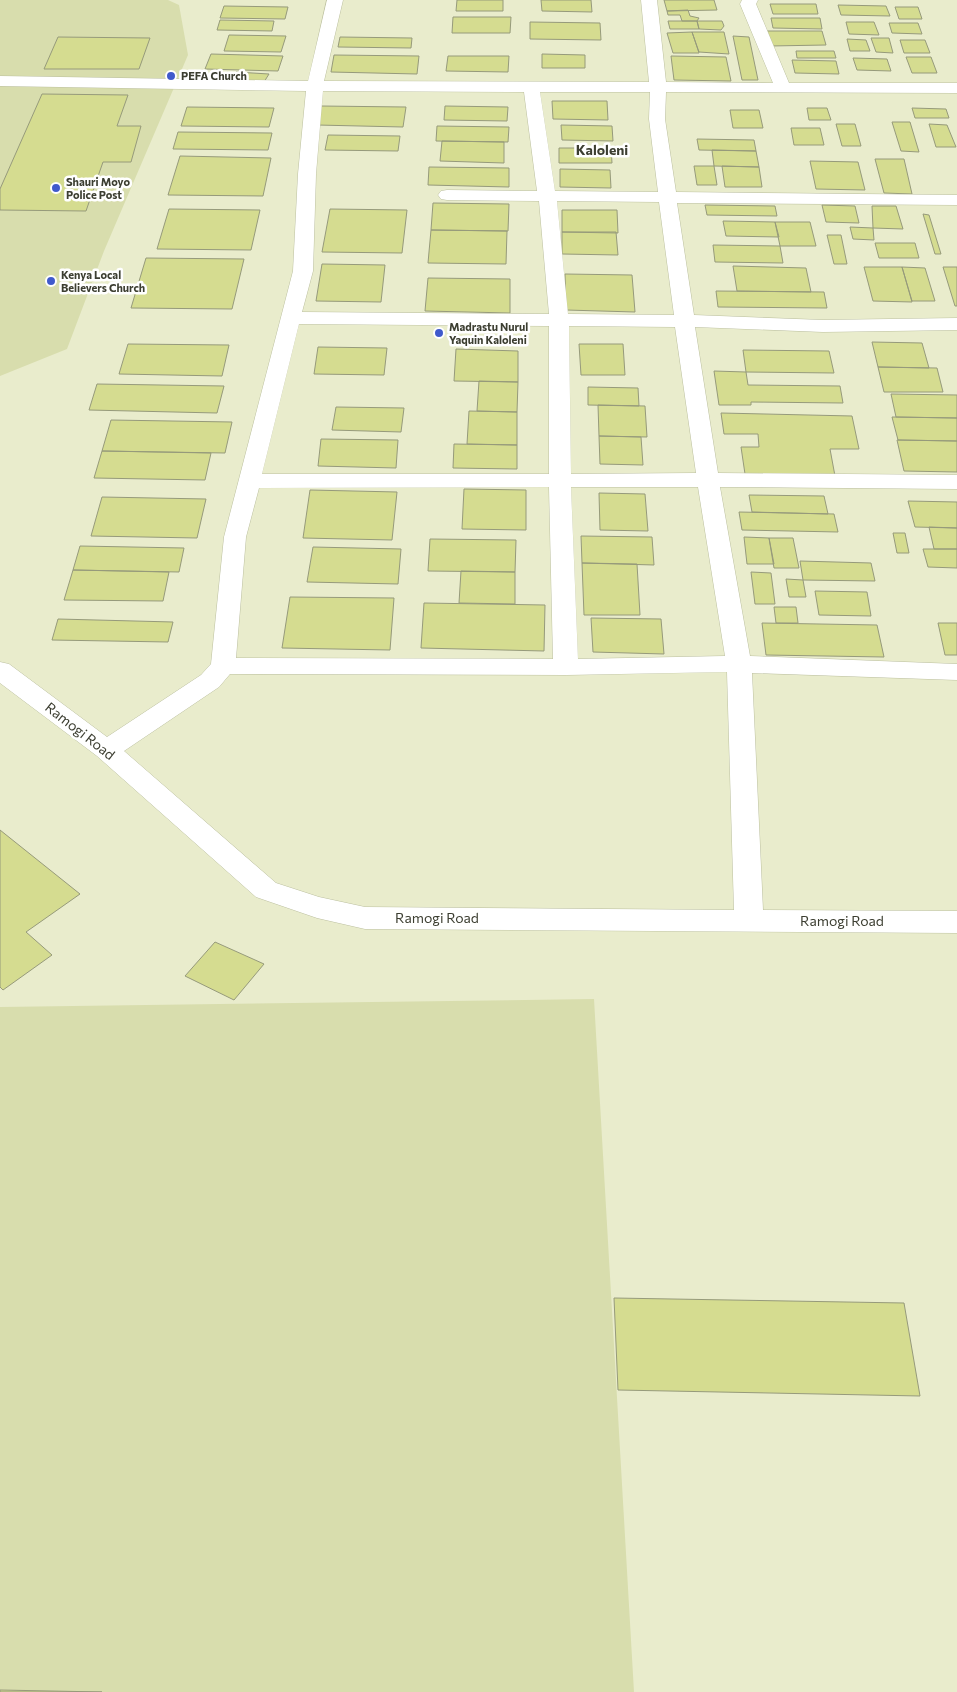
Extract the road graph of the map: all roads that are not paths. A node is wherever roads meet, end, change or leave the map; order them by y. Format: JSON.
{"nodes":[{"id":1,"x":335,"y":0,"type":"edge"},
{"id":2,"x":649,"y":0,"type":"edge"},
{"id":3,"x":750,"y":0,"type":"edge"},
{"id":4,"x":0,"y":81,"type":"edge"},
{"id":5,"x":315,"y":86,"type":"junction"},
{"id":6,"x":531,"y":86,"type":"junction"},
{"id":7,"x":658,"y":87,"type":"junction"},
{"id":8,"x":782,"y":87,"type":"junction"},
{"id":9,"x":957,"y":88,"type":"edge"},
{"id":10,"x":447,"y":195,"type":"dead end"},
{"id":11,"x":548,"y":196,"type":"junction"},
{"id":12,"x":668,"y":197,"type":"junction"},
{"id":13,"x":957,"y":200,"type":"edge"},
{"id":14,"x":291,"y":318,"type":"junction"},
{"id":15,"x":559,"y":320,"type":"junction"},
{"id":16,"x":684,"y":321,"type":"junction"},
{"id":17,"x":957,"y":324,"type":"edge"},
{"id":18,"x":560,"y":480,"type":"junction"},
{"id":19,"x":708,"y":480,"type":"junction"},
{"id":20,"x":249,"y":481,"type":"junction"},
{"id":21,"x":957,"y":482,"type":"edge"},
{"id":22,"x":739,"y":664,"type":"junction"},
{"id":23,"x":224,"y":666,"type":"junction"},
{"id":24,"x":566,"y":667,"type":"junction"},
{"id":25,"x":0,"y":670,"type":"edge"},
{"id":26,"x":957,"y":672,"type":"edge"},
{"id":27,"x":106,"y":750,"type":"junction"},
{"id":28,"x":749,"y":920,"type":"junction"},
{"id":29,"x":957,"y":922,"type":"edge"}],
"edges":[{"from":1,"to":5,"type":"street"},
{"from":2,"to":7,"type":"street"},
{"from":3,"to":8,"type":"street"},
{"from":4,"to":5,"type":"street"},
{"from":5,"to":6,"type":"street"},
{"from":5,"to":14,"type":"street"},
{"from":6,"to":7,"type":"street"},
{"from":6,"to":11,"type":"street"},
{"from":7,"to":8,"type":"street"},
{"from":7,"to":12,"type":"street"},
{"from":8,"to":9,"type":"street"},
{"from":10,"to":11,"type":"street"},
{"from":11,"to":12,"type":"street"},
{"from":11,"to":15,"type":"street"},
{"from":12,"to":13,"type":"street"},
{"from":12,"to":16,"type":"street"},
{"from":14,"to":15,"type":"street"},
{"from":14,"to":20,"type":"street"},
{"from":15,"to":16,"type":"street"},
{"from":15,"to":18,"type":"street"},
{"from":16,"to":17,"type":"street"},
{"from":16,"to":19,"type":"street"},
{"from":18,"to":19,"type":"street"},
{"from":18,"to":20,"type":"street"},
{"from":18,"to":24,"type":"street"},
{"from":19,"to":21,"type":"street"},
{"from":19,"to":22,"type":"street"},
{"from":20,"to":23,"type":"street"},
{"from":22,"to":24,"type":"street"},
{"from":22,"to":26,"type":"street"},
{"from":22,"to":28,"type":"street"},
{"from":23,"to":24,"type":"street"},
{"from":23,"to":27,"type":"street"},
{"from":25,"to":27,"type":"street","name":"Ramogi Road"},
{"from":27,"to":28,"type":"street","name":"Ramogi Road"},
{"from":28,"to":29,"type":"street","name":"Ramogi Road"}]}
